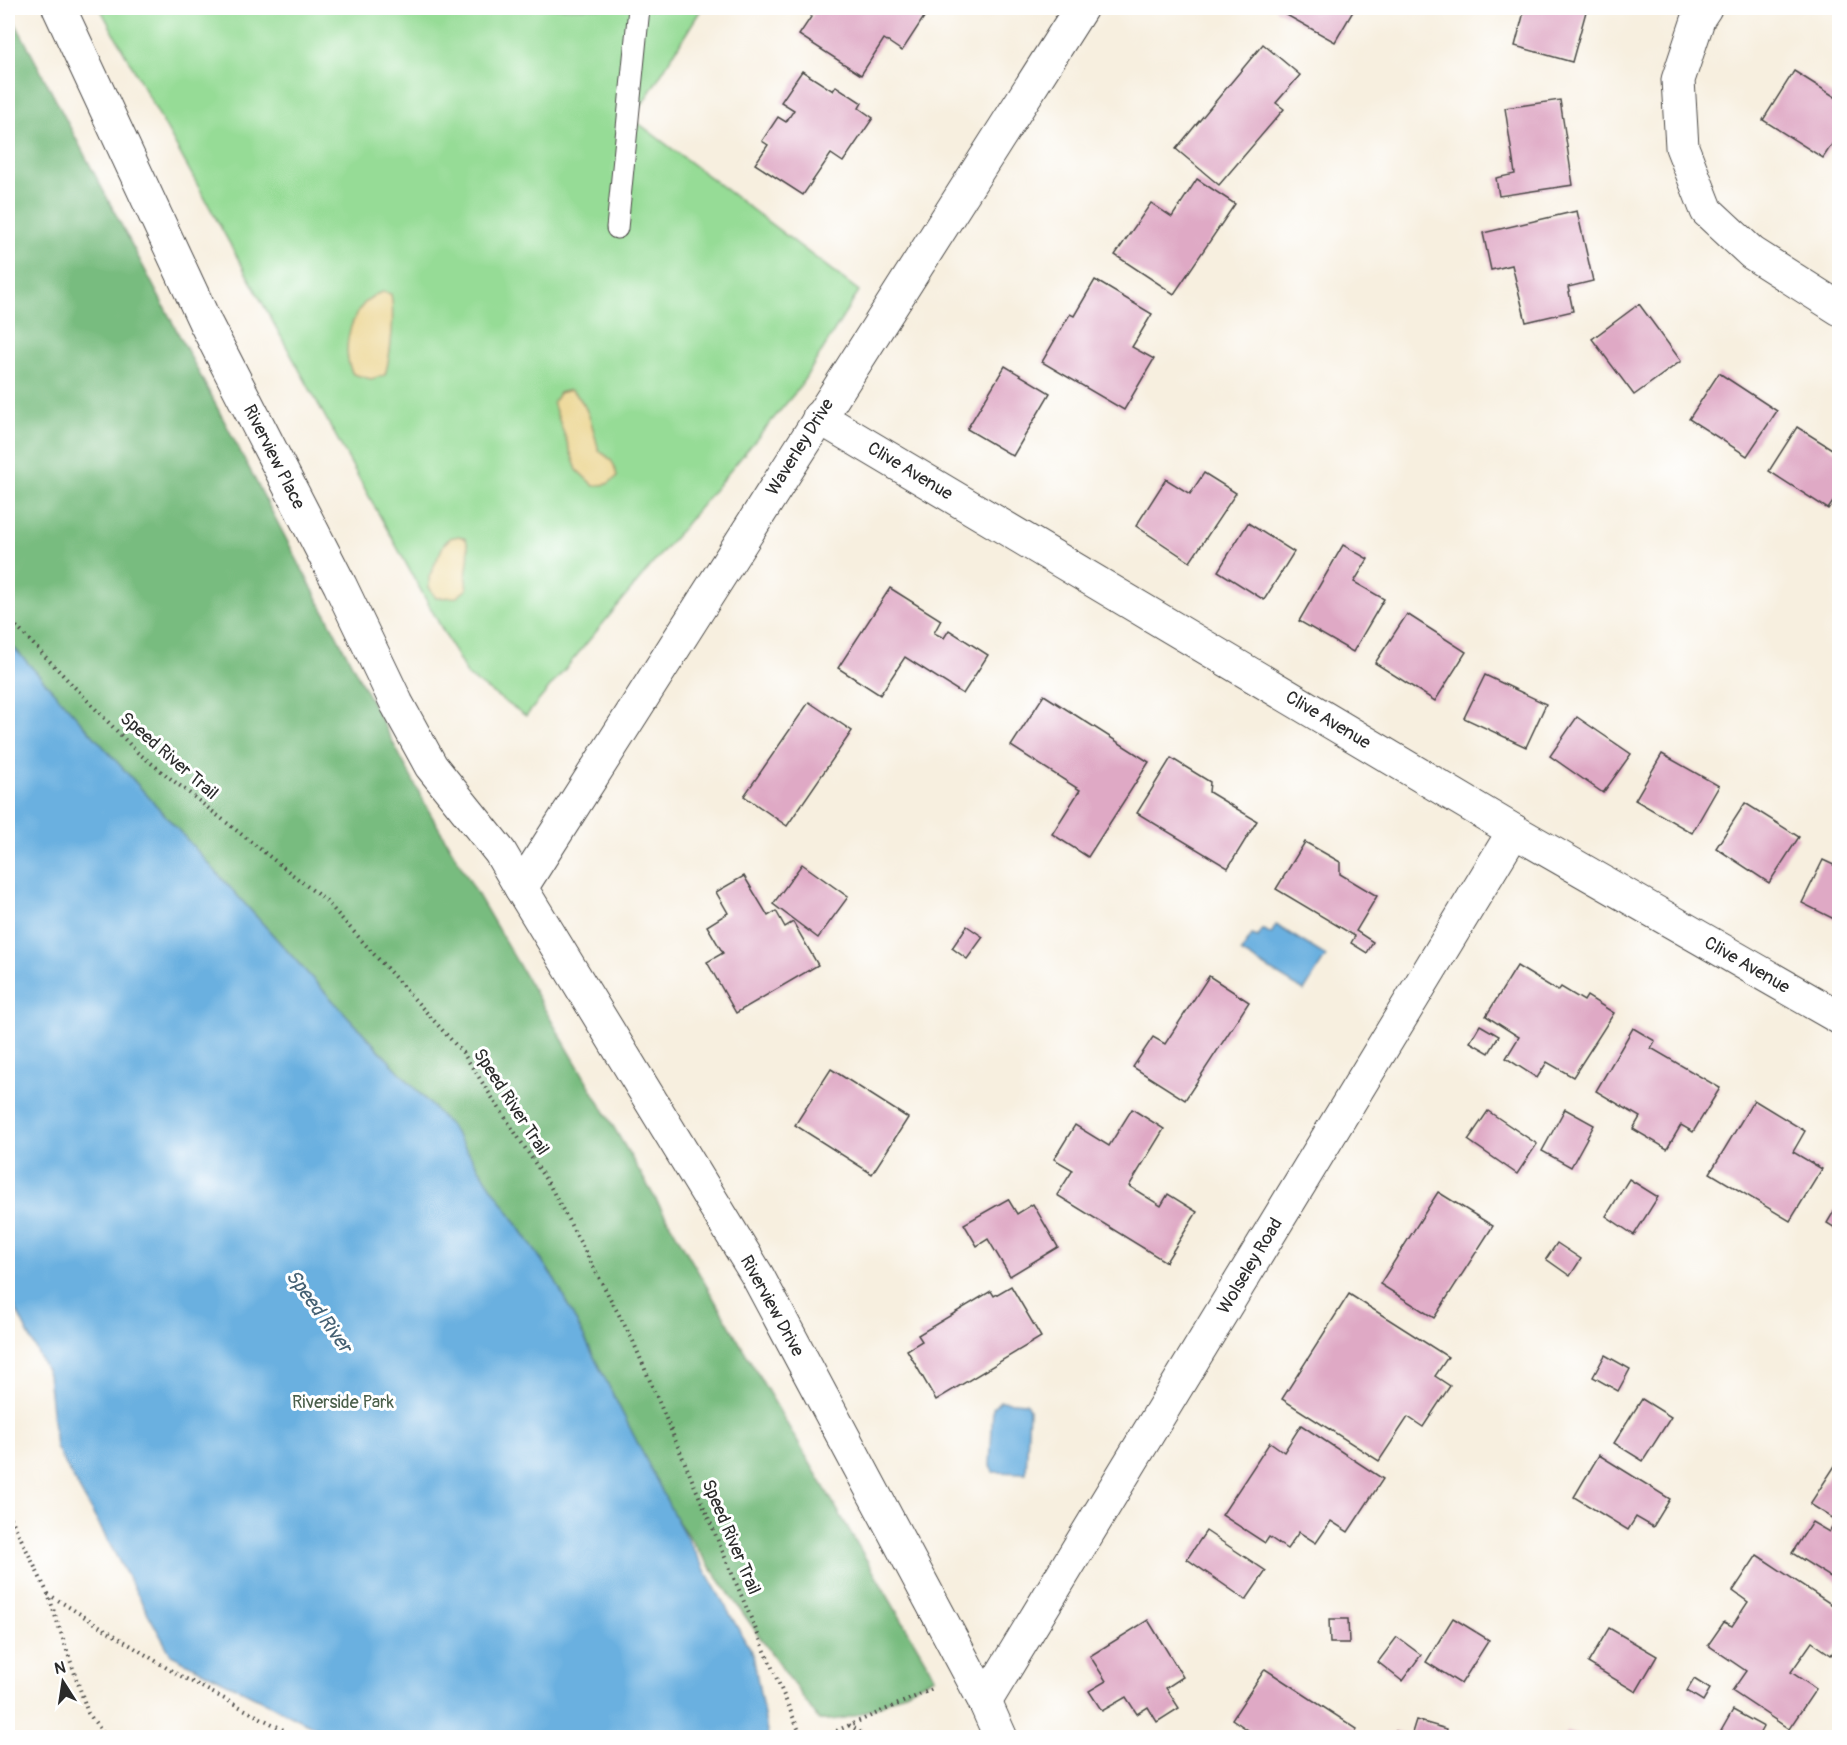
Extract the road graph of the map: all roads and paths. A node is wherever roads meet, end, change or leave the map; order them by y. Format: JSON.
{"nodes":[{"id":1,"x":59,"y":8,"type":"edge"},
{"id":2,"x":639,"y":8,"type":"edge"},
{"id":3,"x":1081,"y":8,"type":"edge"},
{"id":4,"x":1705,"y":8,"type":"edge"},
{"id":5,"x":617,"y":228,"type":"dead end"},
{"id":6,"x":1839,"y":309,"type":"edge"},
{"id":7,"x":819,"y":417,"type":"junction"},
{"id":8,"x":8,"y":618,"type":"edge"},
{"id":9,"x":1514,"y":831,"type":"junction"},
{"id":10,"x":521,"y":888,"type":"junction"},
{"id":11,"x":1839,"y":1018,"type":"edge"},
{"id":12,"x":8,"y":1512,"type":"edge"},
{"id":13,"x":48,"y":1594,"type":"junction"},
{"id":14,"x":969,"y":1673,"type":"junction"},
{"id":15,"x":985,"y":1702,"type":"junction"},
{"id":16,"x":848,"y":1725,"type":"junction"},
{"id":17,"x":107,"y":1737,"type":"edge"},
{"id":18,"x":299,"y":1737,"type":"edge"},
{"id":19,"x":802,"y":1737,"type":"edge"},
{"id":20,"x":820,"y":1737,"type":"edge"},
{"id":21,"x":869,"y":1737,"type":"edge"},
{"id":22,"x":1001,"y":1737,"type":"edge"}],
"edges":[{"from":1,"to":10,"type":"street","name":"Riverview Place"},
{"from":2,"to":5,"type":"lane"},
{"from":3,"to":7,"type":"street","name":"Waverley Drive"},
{"from":4,"to":6,"type":"street"},
{"from":7,"to":9,"type":"street","name":"Clive Avenue"},
{"from":7,"to":10,"type":"street","name":"Waverley Drive"},
{"from":8,"to":19,"type":"path","name":"Speed River Trail"},
{"from":9,"to":11,"type":"street","name":"Clive Avenue"},
{"from":9,"to":15,"type":"street","name":"Wolseley Road"},
{"from":10,"to":14,"type":"street","name":"Riverview Drive"},
{"from":12,"to":13,"type":"path"},
{"from":13,"to":17,"type":"path"},
{"from":13,"to":18,"type":"path"},
{"from":14,"to":15,"type":"street","name":"Riverview Drive"},
{"from":14,"to":16,"type":"path"},
{"from":15,"to":22,"type":"street","name":"Riverview Drive"},
{"from":16,"to":20,"type":"path"},
{"from":16,"to":21,"type":"path"}]}
